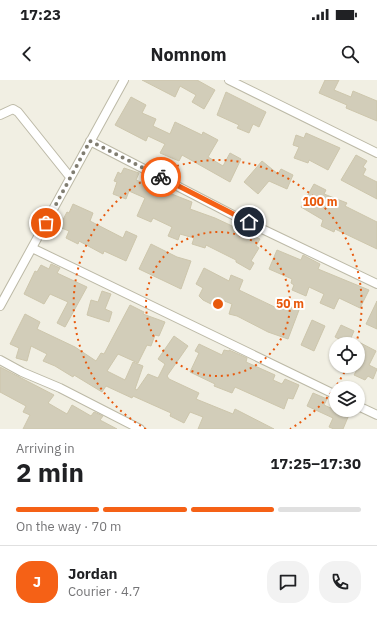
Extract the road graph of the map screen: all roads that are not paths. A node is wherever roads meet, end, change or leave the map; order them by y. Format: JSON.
{"nodes":[{"id":1,"x":124,"y":80,"type":"edge"},
{"id":2,"x":229,"y":80,"type":"edge"},
{"id":3,"x":0,"y":115,"type":"edge"},
{"id":4,"x":90,"y":141,"type":"junction"},
{"id":5,"x":377,"y":152,"type":"edge"},
{"id":6,"x":70,"y":177,"type":"junction"},
{"id":7,"x":32,"y":248,"type":"junction"},
{"id":8,"x":377,"y":284,"type":"edge"},
{"id":9,"x":0,"y":306,"type":"edge"},
{"id":10,"x":0,"y":360,"type":"edge"},
{"id":11,"x":329,"y":392,"type":"edge"},
{"id":12,"x":365,"y":409,"type":"edge"},
{"id":13,"x":377,"y":415,"type":"edge"},
{"id":14,"x":140,"y":429,"type":"edge"}],
"edges":[{"from":1,"to":4,"type":"street"},
{"from":2,"to":5,"type":"street"},
{"from":3,"to":6,"type":"street"},
{"from":4,"to":6,"type":"street"},
{"from":4,"to":8,"type":"street"},
{"from":6,"to":7,"type":"street"},
{"from":7,"to":9,"type":"street"},
{"from":7,"to":11,"type":"street"},
{"from":10,"to":14,"type":"street"},
{"from":12,"to":13,"type":"street"}]}
